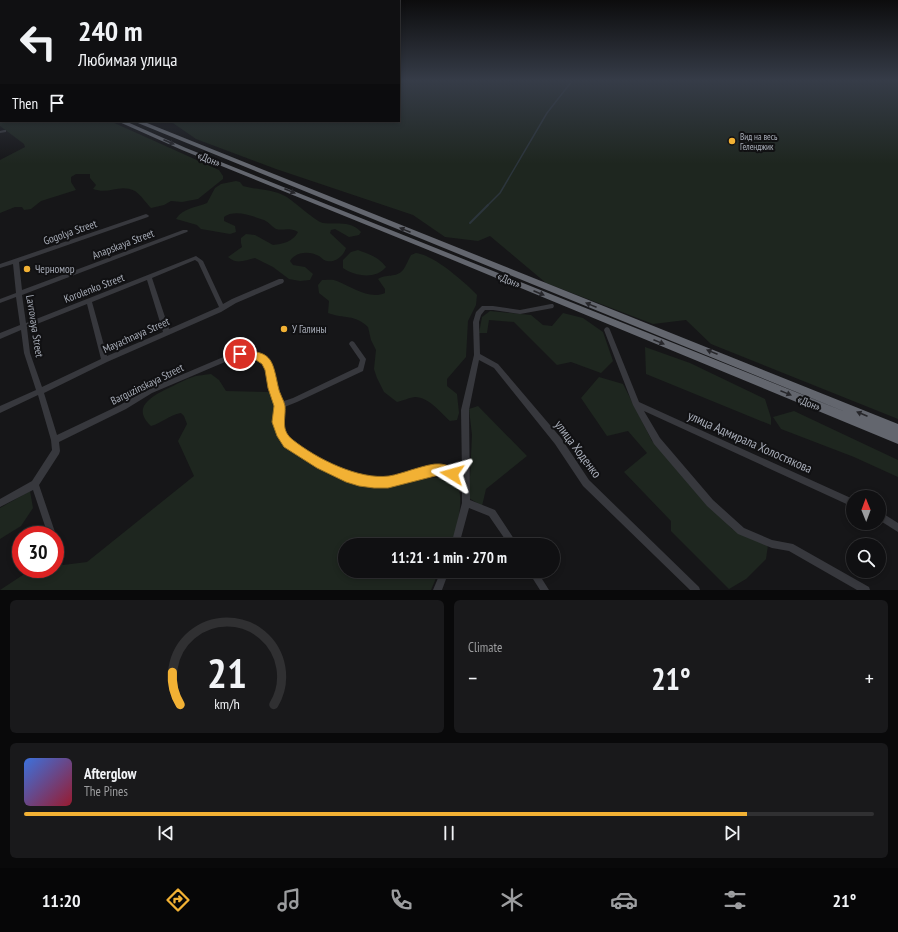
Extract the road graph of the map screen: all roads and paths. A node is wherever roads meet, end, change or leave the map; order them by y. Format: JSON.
{"nodes":[{"id":1,"x":122,"y":122,"type":"edge"},
{"id":2,"x":138,"y":122,"type":"edge"},
{"id":3,"x":146,"y":216,"type":"dead end"},
{"id":4,"x":186,"y":231,"type":"dead end"},
{"id":5,"x":16,"y":260,"type":"junction"},
{"id":6,"x":0,"y":266,"type":"edge"},
{"id":7,"x":149,"y":277,"type":"junction"},
{"id":8,"x":281,"y":281,"type":"dead end"},
{"id":9,"x":19,"y":294,"type":"junction"},
{"id":10,"x":0,"y":301,"type":"edge"},
{"id":11,"x":89,"y":301,"type":"junction"},
{"id":12,"x":551,"y":306,"type":"dead end"},
{"id":13,"x":222,"y":308,"type":"junction"},
{"id":14,"x":24,"y":326,"type":"junction"},
{"id":15,"x":607,"y":330,"type":"dead end"},
{"id":16,"x":166,"y":333,"type":"junction"},
{"id":17,"x":0,"y":336,"type":"edge"},
{"id":18,"x":352,"y":344,"type":"dead end"},
{"id":19,"x":477,"y":356,"type":"junction"},
{"id":20,"x":105,"y":360,"type":"junction"},
{"id":21,"x":40,"y":392,"type":"junction"},
{"id":22,"x":637,"y":405,"type":"junction"},
{"id":23,"x":279,"y":406,"type":"junction"},
{"id":24,"x":0,"y":410,"type":"edge"},
{"id":25,"x":898,"y":429,"type":"edge"},
{"id":26,"x":898,"y":439,"type":"edge"},
{"id":27,"x":55,"y":440,"type":"junction"},
{"id":28,"x":466,"y":478,"type":"junction"},
{"id":29,"x":35,"y":484,"type":"junction"},
{"id":30,"x":846,"y":500,"type":"edge"},
{"id":31,"x":0,"y":503,"type":"edge"},
{"id":32,"x":466,"y":503,"type":"junction"},
{"id":33,"x":886,"y":520,"type":"edge"},
{"id":34,"x":49,"y":526,"type":"edge"},
{"id":35,"x":898,"y":528,"type":"edge"},
{"id":36,"x":457,"y":538,"type":"edge"},
{"id":37,"x":509,"y":538,"type":"edge"},
{"id":38,"x":442,"y":578,"type":"edge"},
{"id":39,"x":537,"y":578,"type":"edge"},
{"id":40,"x":437,"y":590,"type":"edge"},
{"id":41,"x":545,"y":590,"type":"edge"},
{"id":42,"x":696,"y":590,"type":"edge"},
{"id":43,"x":866,"y":590,"type":"edge"}],
"edges":[{"from":1,"to":26,"type":"highway","name":"«Дон»","one_way":true},
{"from":25,"to":2,"type":"highway","name":"«Дон»","one_way":true},
{"from":3,"to":5,"type":"street","name":"Gogolya Street"},
{"from":4,"to":9,"type":"street","name":"Anapskaya Street"},
{"from":5,"to":6,"type":"street","name":"Gogolya Street"},
{"from":5,"to":9,"type":"street","name":"Lavrovaya Street"},
{"from":7,"to":11,"type":"street","name":"Korolenko Street"},
{"from":7,"to":13,"type":"street","name":"Korolenko Street"},
{"from":7,"to":16,"type":"street"},
{"from":8,"to":13,"type":"street","name":"Mayachnaya Street"},
{"from":9,"to":10,"type":"street","name":"Anapskaya Street"},
{"from":9,"to":14,"type":"street","name":"Lavrovaya Street"},
{"from":11,"to":14,"type":"street","name":"Korolenko Street"},
{"from":11,"to":20,"type":"street"},
{"from":12,"to":19,"type":"street"},
{"from":13,"to":16,"type":"street","name":"Mayachnaya Street"},
{"from":14,"to":17,"type":"street","name":"Korolenko Street"},
{"from":14,"to":21,"type":"street","name":"Lavrovaya Street"},
{"from":15,"to":22,"type":"street"},
{"from":16,"to":20,"type":"street","name":"Mayachnaya Street"},
{"from":18,"to":23,"type":"street"},
{"from":19,"to":28,"type":"street"},
{"from":19,"to":42,"type":"street","name":"улица Ходенко"},
{"from":20,"to":21,"type":"street","name":"Mayachnaya Street"},
{"from":21,"to":24,"type":"street","name":"Mayachnaya Street"},
{"from":21,"to":27,"type":"street","name":"Lavrovaya Street"},
{"from":22,"to":30,"type":"street","name":"улица Адмирала Холостякова"},
{"from":22,"to":43,"type":"street"},
{"from":23,"to":27,"type":"street","name":"Barguzinskaya Street"},
{"from":23,"to":28,"type":"street"},
{"from":27,"to":29,"type":"street"},
{"from":28,"to":32,"type":"street"},
{"from":29,"to":31,"type":"street"},
{"from":29,"to":34,"type":"street"},
{"from":32,"to":36,"type":"street"},
{"from":32,"to":37,"type":"street"},
{"from":33,"to":35,"type":"street"},
{"from":38,"to":40,"type":"street"},
{"from":39,"to":41,"type":"street"}]}
